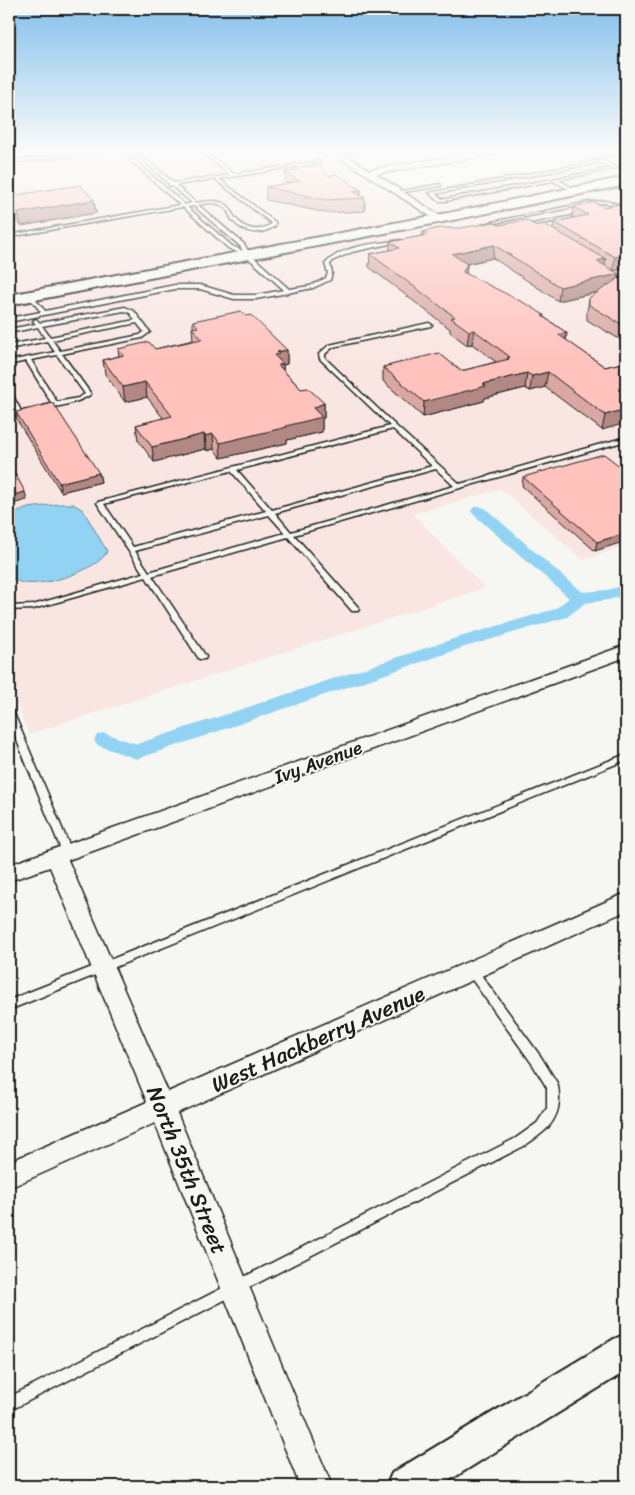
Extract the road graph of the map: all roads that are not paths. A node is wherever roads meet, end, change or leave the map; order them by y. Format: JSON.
{"nodes":[{"id":1,"x":95,"y":221,"type":"edge"},
{"id":2,"x":201,"y":221,"type":"edge"},
{"id":3,"x":214,"y":221,"type":"edge"},
{"id":4,"x":234,"y":221,"type":"edge"},
{"id":5,"x":270,"y":221,"type":"edge"},
{"id":6,"x":430,"y":221,"type":"edge"},
{"id":7,"x":502,"y":221,"type":"edge"},
{"id":8,"x":522,"y":221,"type":"edge"},
{"id":9,"x":552,"y":221,"type":"edge"},
{"id":10,"x":480,"y":225,"type":"edge"},
{"id":11,"x":530,"y":225,"type":"junction"},
{"id":12,"x":538,"y":230,"type":"edge"},
{"id":13,"x":9,"y":236,"type":"edge"},
{"id":14,"x":404,"y":240,"type":"edge"},
{"id":15,"x":248,"y":256,"type":"junction"},
{"id":16,"x":288,"y":291,"type":"junction"},
{"id":17,"x":31,"y":296,"type":"junction"},
{"id":18,"x":9,"y":300,"type":"edge"},
{"id":19,"x":44,"y":313,"type":"junction"},
{"id":20,"x":32,"y":315,"type":"junction"},
{"id":21,"x":9,"y":320,"type":"edge"},
{"id":22,"x":138,"y":320,"type":"junction"},
{"id":23,"x":39,"y":325,"type":"junction"},
{"id":24,"x":429,"y":325,"type":"dead end"},
{"id":25,"x":9,"y":331,"type":"edge"},
{"id":26,"x":49,"y":339,"type":"junction"},
{"id":27,"x":9,"y":347,"type":"edge"},
{"id":28,"x":59,"y":353,"type":"junction"},
{"id":29,"x":27,"y":359,"type":"junction"},
{"id":30,"x":9,"y":363,"type":"edge"},
{"id":31,"x":9,"y":394,"type":"edge"},
{"id":32,"x":56,"y":405,"type":"junction"},
{"id":33,"x":20,"y":413,"type":"junction"},
{"id":34,"x":9,"y":415,"type":"edge"},
{"id":35,"x":394,"y":427,"type":"junction"},
{"id":36,"x":626,"y":439,"type":"edge"},
{"id":37,"x":437,"y":466,"type":"junction"},
{"id":38,"x":233,"y":469,"type":"junction"},
{"id":39,"x":460,"y":486,"type":"junction"},
{"id":40,"x":270,"y":512,"type":"junction"},
{"id":41,"x":290,"y":534,"type":"junction"},
{"id":42,"x":131,"y":550,"type":"junction"},
{"id":43,"x":147,"y":575,"type":"junction"},
{"id":44,"x":9,"y":608,"type":"edge"},
{"id":45,"x":355,"y":608,"type":"dead end"},
{"id":46,"x":626,"y":651,"type":"edge"},
{"id":47,"x":202,"y":657,"type":"dead end"},
{"id":48,"x":9,"y":711,"type":"edge"},
{"id":49,"x":626,"y":757,"type":"edge"},
{"id":50,"x":62,"y":854,"type":"junction"},
{"id":51,"x":9,"y":872,"type":"edge"},
{"id":52,"x":626,"y":902,"type":"edge"},
{"id":53,"x":103,"y":968,"type":"junction"},
{"id":54,"x":472,"y":970,"type":"junction"},
{"id":55,"x":9,"y":1005,"type":"edge"},
{"id":56,"x":162,"y":1108,"type":"junction"},
{"id":57,"x":9,"y":1175,"type":"edge"},
{"id":58,"x":235,"y":1287,"type":"junction"},
{"id":59,"x":626,"y":1351,"type":"edge"},
{"id":60,"x":9,"y":1404,"type":"edge"},
{"id":61,"x":316,"y":1486,"type":"edge"},
{"id":62,"x":405,"y":1486,"type":"edge"}],
"edges":[{"from":1,"to":13,"type":"lane"},
{"from":2,"to":15,"type":"lane"},
{"from":3,"to":15,"type":"lane"},
{"from":4,"to":5,"type":"lane"},
{"from":6,"to":15,"type":"main road"},
{"from":7,"to":10,"type":"lane"},
{"from":8,"to":11,"type":"lane"},
{"from":9,"to":11,"type":"lane"},
{"from":11,"to":12,"type":"lane"},
{"from":14,"to":16,"type":"lane"},
{"from":15,"to":16,"type":"lane"},
{"from":15,"to":17,"type":"main road"},
{"from":16,"to":19,"type":"lane"},
{"from":17,"to":18,"type":"main road"},
{"from":17,"to":19,"type":"lane"},
{"from":19,"to":20,"type":"lane"},
{"from":20,"to":21,"type":"lane"},
{"from":20,"to":23,"type":"lane"},
{"from":22,"to":23,"type":"lane"},
{"from":22,"to":26,"type":"lane"},
{"from":22,"to":28,"type":"lane"},
{"from":23,"to":25,"type":"lane"},
{"from":23,"to":26,"type":"lane"},
{"from":24,"to":35,"type":"lane"},
{"from":26,"to":27,"type":"lane"},
{"from":26,"to":28,"type":"lane"},
{"from":28,"to":29,"type":"lane"},
{"from":28,"to":32,"type":"lane"},
{"from":29,"to":30,"type":"lane"},
{"from":29,"to":32,"type":"lane"},
{"from":31,"to":33,"type":"lane"},
{"from":32,"to":33,"type":"lane"},
{"from":33,"to":34,"type":"lane"},
{"from":35,"to":37,"type":"lane"},
{"from":35,"to":38,"type":"lane"},
{"from":36,"to":39,"type":"lane"},
{"from":37,"to":39,"type":"lane"},
{"from":37,"to":40,"type":"lane"},
{"from":38,"to":40,"type":"lane"},
{"from":38,"to":42,"type":"lane"},
{"from":39,"to":41,"type":"lane"},
{"from":40,"to":41,"type":"lane"},
{"from":40,"to":42,"type":"lane"},
{"from":41,"to":43,"type":"lane"},
{"from":41,"to":45,"type":"lane"},
{"from":42,"to":43,"type":"lane"},
{"from":43,"to":44,"type":"lane"},
{"from":43,"to":47,"type":"lane"},
{"from":46,"to":50,"type":"street","name":"Ivy Avenue"},
{"from":48,"to":50,"type":"lane"},
{"from":49,"to":53,"type":"lane"},
{"from":50,"to":51,"type":"street","name":"Ivy Avenue"},
{"from":50,"to":53,"type":"street","name":"North 35th Street"},
{"from":52,"to":54,"type":"street","name":"West Hackberry Avenue"},
{"from":53,"to":55,"type":"lane"},
{"from":53,"to":56,"type":"street","name":"North 35th Street"},
{"from":54,"to":56,"type":"street","name":"West Hackberry Avenue"},
{"from":54,"to":58,"type":"lane"},
{"from":56,"to":57,"type":"street","name":"West Hackberry Avenue"},
{"from":56,"to":58,"type":"street","name":"North 35th Street"},
{"from":58,"to":60,"type":"lane"},
{"from":58,"to":61,"type":"street","name":"North 35th Street"},
{"from":59,"to":62,"type":"street"}]}
